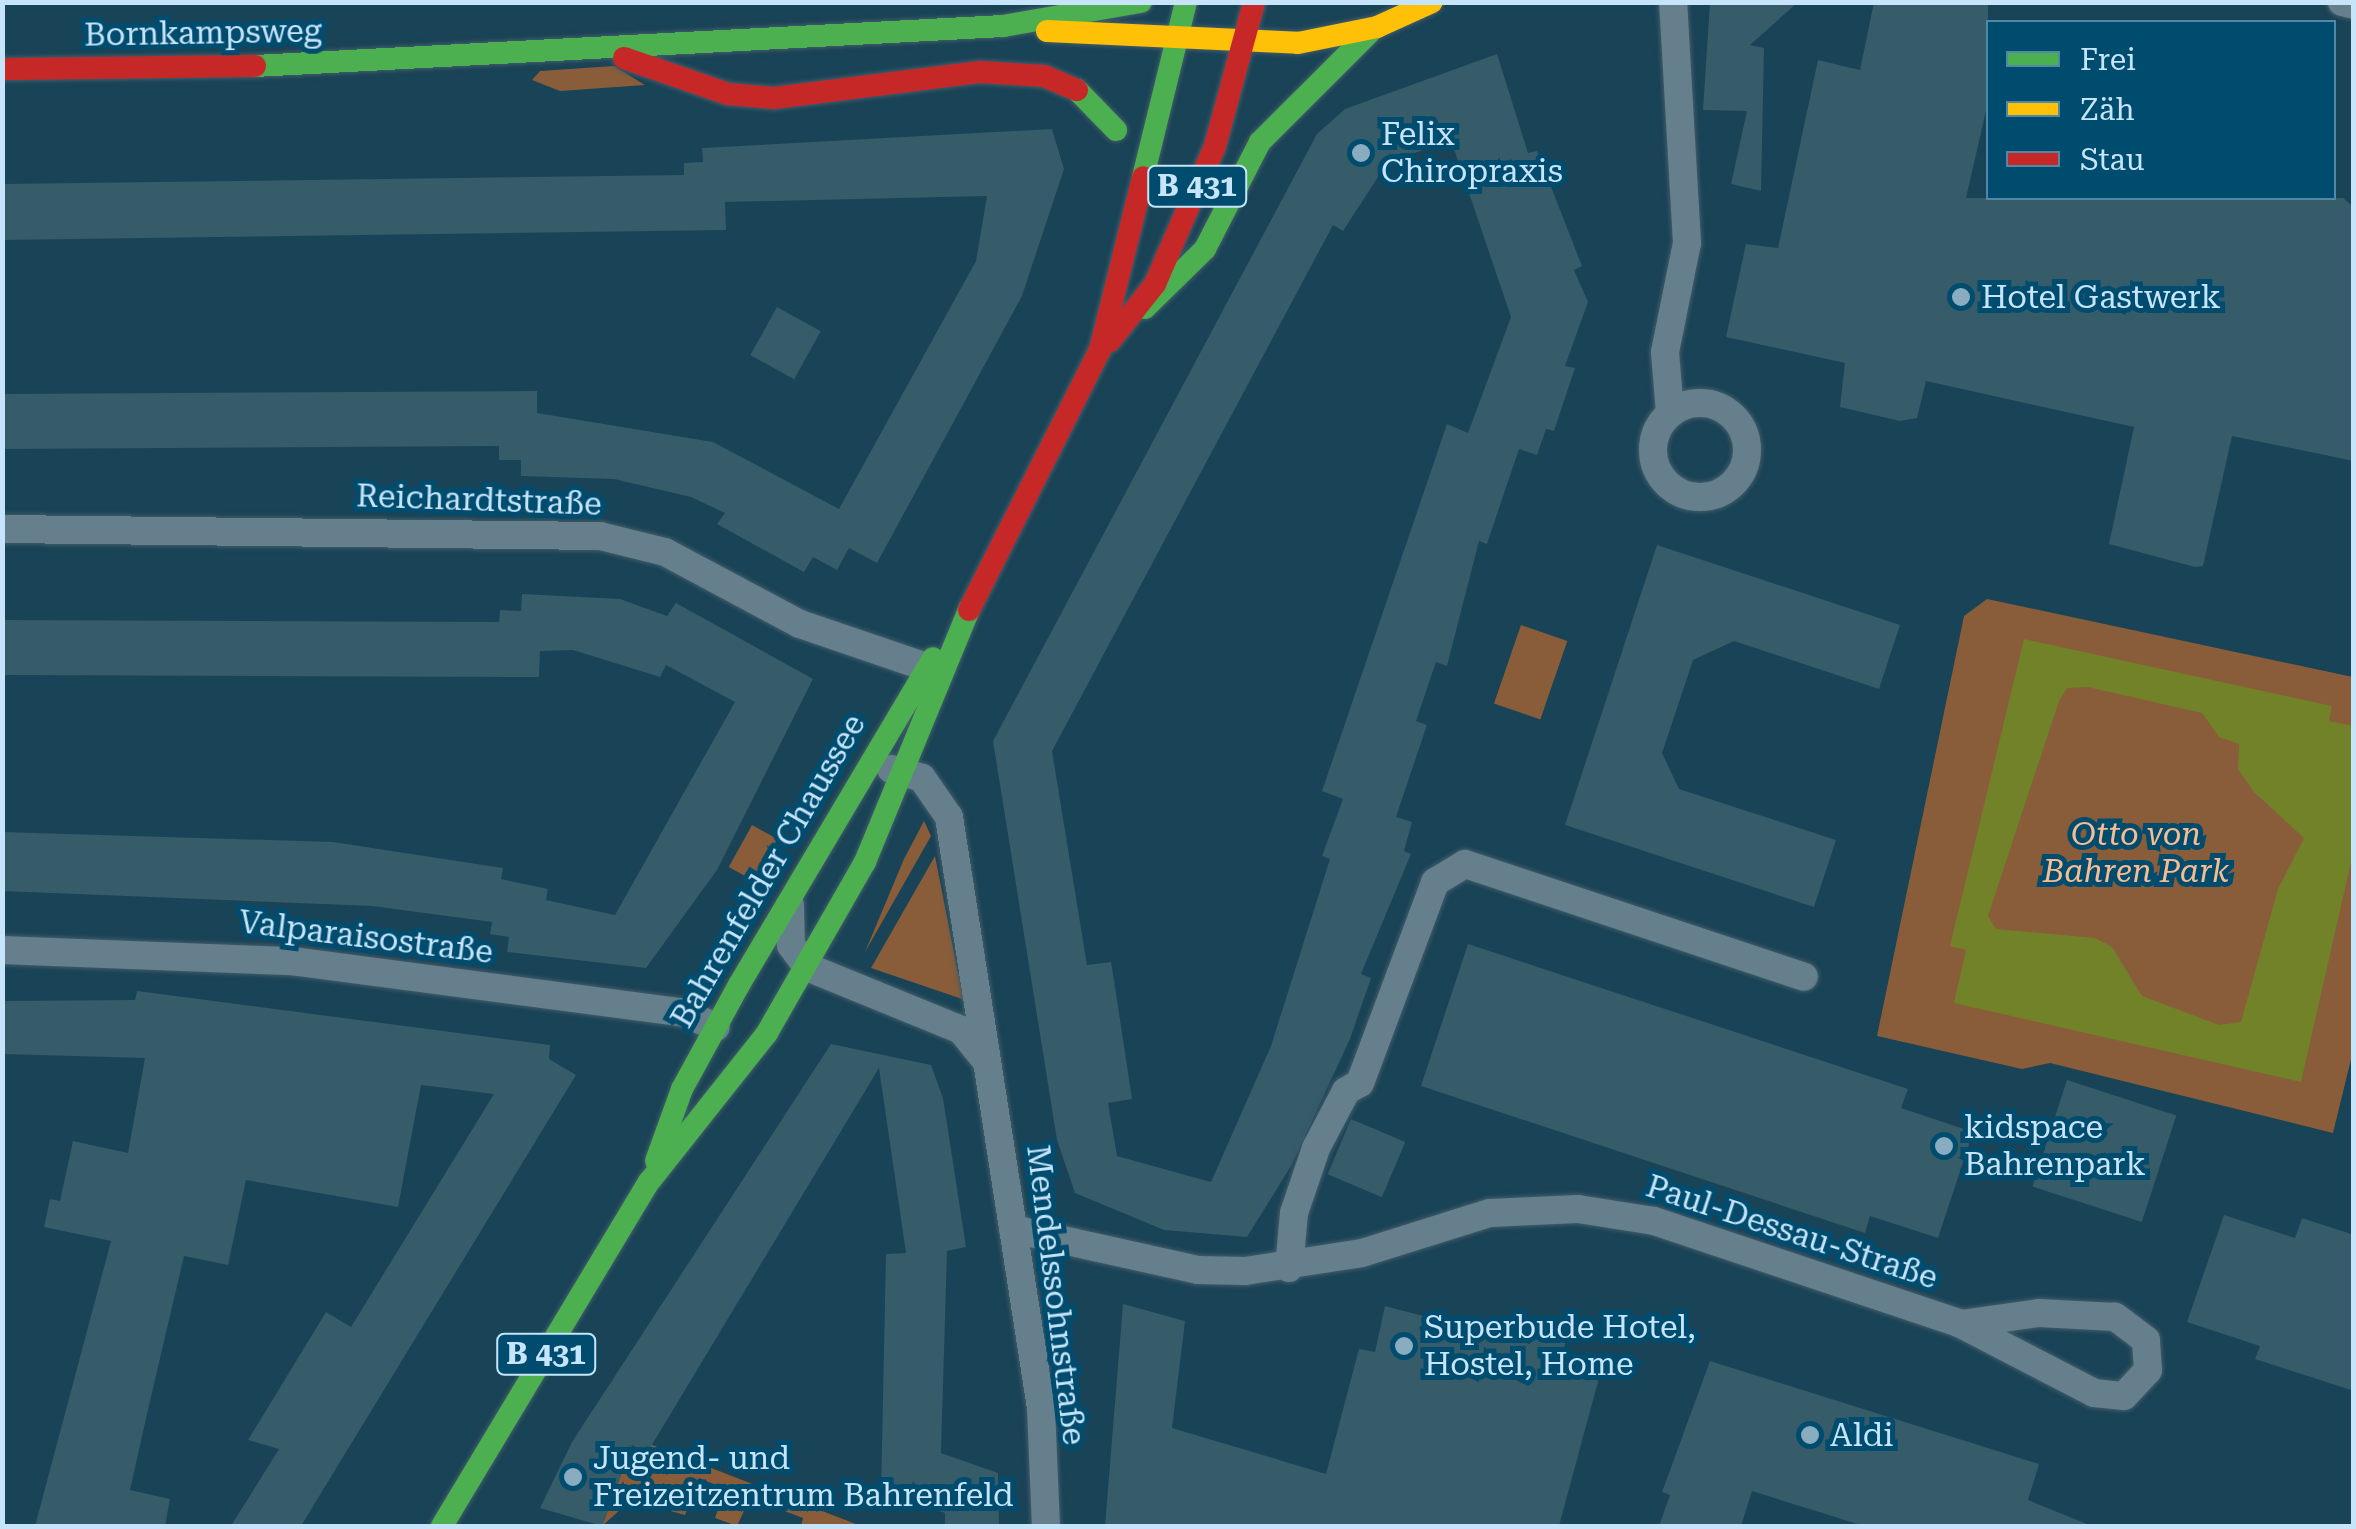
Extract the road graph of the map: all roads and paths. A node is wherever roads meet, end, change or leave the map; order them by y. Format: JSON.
{"nodes":[{"id":1,"x":1141,"y":2,"type":"edge"},
{"id":2,"x":1186,"y":2,"type":"edge"},
{"id":3,"x":1254,"y":2,"type":"edge"},
{"id":4,"x":1432,"y":2,"type":"edge"},
{"id":5,"x":1673,"y":2,"type":"edge"},
{"id":6,"x":2342,"y":2,"type":"edge"},
{"id":7,"x":2354,"y":5,"type":"edge"},
{"id":8,"x":1003,"y":26,"type":"junction"},
{"id":9,"x":1377,"y":27,"type":"junction"},
{"id":10,"x":1176,"y":40,"type":"junction"},
{"id":11,"x":733,"y":42,"type":"junction"},
{"id":12,"x":1244,"y":44,"type":"junction"},
{"id":13,"x":573,"y":48,"type":"junction"},
{"id":14,"x":2,"y":69,"type":"edge"},
{"id":15,"x":885,"y":78,"type":"junction"},
{"id":16,"x":1139,"y":181,"type":"junction"},
{"id":17,"x":1131,"y":321,"type":"junction"},
{"id":18,"x":1100,"y":350,"type":"junction"},
{"id":19,"x":1670,"y":412,"type":"dead end"},
{"id":20,"x":2,"y":530,"type":"edge"},
{"id":21,"x":970,"y":608,"type":"junction"},
{"id":22,"x":926,"y":667,"type":"junction"},
{"id":23,"x":908,"y":770,"type":"junction"},
{"id":24,"x":848,"y":793,"type":"junction"},
{"id":25,"x":790,"y":894,"type":"junction"},
{"id":26,"x":2,"y":950,"type":"edge"},
{"id":27,"x":807,"y":967,"type":"junction"},
{"id":28,"x":1804,"y":976,"type":"dead end"},
{"id":29,"x":716,"y":1027,"type":"junction"},
{"id":30,"x":992,"y":1072,"type":"junction"},
{"id":31,"x":649,"y":1182,"type":"junction"},
{"id":32,"x":1014,"y":1229,"type":"junction"},
{"id":33,"x":1289,"y":1268,"type":"junction"},
{"id":34,"x":1961,"y":1324,"type":"junction"},
{"id":35,"x":442,"y":1526,"type":"edge"},
{"id":36,"x":1046,"y":1526,"type":"edge"}],
"edges":[{"from":1,"to":8,"type":"main road","name":"Bornkampsweg"},
{"from":2,"to":10,"type":"main road","name":"Bahrenfelder Chaussee","number":"B 431"},
{"from":3,"to":12,"type":"main road","name":"Bahrenfelder Chaussee","number":"B 431"},
{"from":4,"to":9,"type":"main road"},
{"from":5,"to":19,"type":"street"},
{"from":6,"to":7,"type":"street"},
{"from":8,"to":10,"type":"main road","name":"Bornkampsweg"},
{"from":8,"to":11,"type":"main road","name":"Bornkampsweg"},
{"from":9,"to":12,"type":"main road","name":"Bornkampsweg"},
{"from":9,"to":17,"type":"main road"},
{"from":10,"to":12,"type":"main road","name":"Bornkampsweg"},
{"from":10,"to":16,"type":"main road","name":"Bahrenfelder Chaussee","number":"B 431"},
{"from":11,"to":13,"type":"main road","name":"Bornkampsweg"},
{"from":11,"to":15,"type":"main road"},
{"from":12,"to":17,"type":"main road","name":"Bahrenfelder Chaussee","number":"B 431"},
{"from":13,"to":14,"type":"main road","name":"Bornkampsweg"},
{"from":13,"to":15,"type":"main road"},
{"from":15,"to":16,"type":"main road"},
{"from":16,"to":18,"type":"main road","name":"Bahrenfelder Chaussee","number":"B 431"},
{"from":17,"to":18,"type":"main road","name":"Bahrenfelder Chaussee","number":"B 431"},
{"from":18,"to":21,"type":"main road","name":"Bahrenfelder Chaussee","number":"B 431"},
{"from":20,"to":22,"type":"street","name":"Reichardtstraße"},
{"from":21,"to":22,"type":"main road","name":"Bahrenfelder Chaussee","number":"B 431"},
{"from":21,"to":23,"type":"main road","name":"Bahrenfelder Chaussee","number":"B 431"},
{"from":22,"to":24,"type":"main road","name":"Bahrenfelder Chaussee","number":"B 431"},
{"from":23,"to":24,"type":"street"},
{"from":23,"to":27,"type":"main road","name":"Bahrenfelder Chaussee","number":"B 431"},
{"from":23,"to":30,"type":"street","name":"Mendelssohnstraße"},
{"from":24,"to":25,"type":"main road","name":"Bahrenfelder Chaussee","number":"B 431"},
{"from":25,"to":27,"type":"street"},
{"from":25,"to":29,"type":"main road","name":"Bahrenfelder Chaussee","number":"B 431"},
{"from":26,"to":29,"type":"street","name":"Valparaisostraße"},
{"from":27,"to":30,"type":"street","name":"Mendelssohnstraße"},
{"from":27,"to":31,"type":"main road","name":"Bahrenfelder Chaussee","number":"B 431"},
{"from":28,"to":33,"type":"street"},
{"from":29,"to":31,"type":"main road","name":"Bahrenfelder Chaussee","number":"B 431"},
{"from":30,"to":32,"type":"street","name":"Mendelssohnstraße"},
{"from":31,"to":35,"type":"main road","name":"Bahrenfelder Chaussee","number":"B 431"},
{"from":32,"to":33,"type":"street","name":"Paul-Dessau-Straße"},
{"from":32,"to":36,"type":"street","name":"Mendelssohnstraße"},
{"from":33,"to":34,"type":"street","name":"Paul-Dessau-Straße"},
{"from":34,"to":34,"type":"street","name":"Paul-Dessau-Straße"}]}
